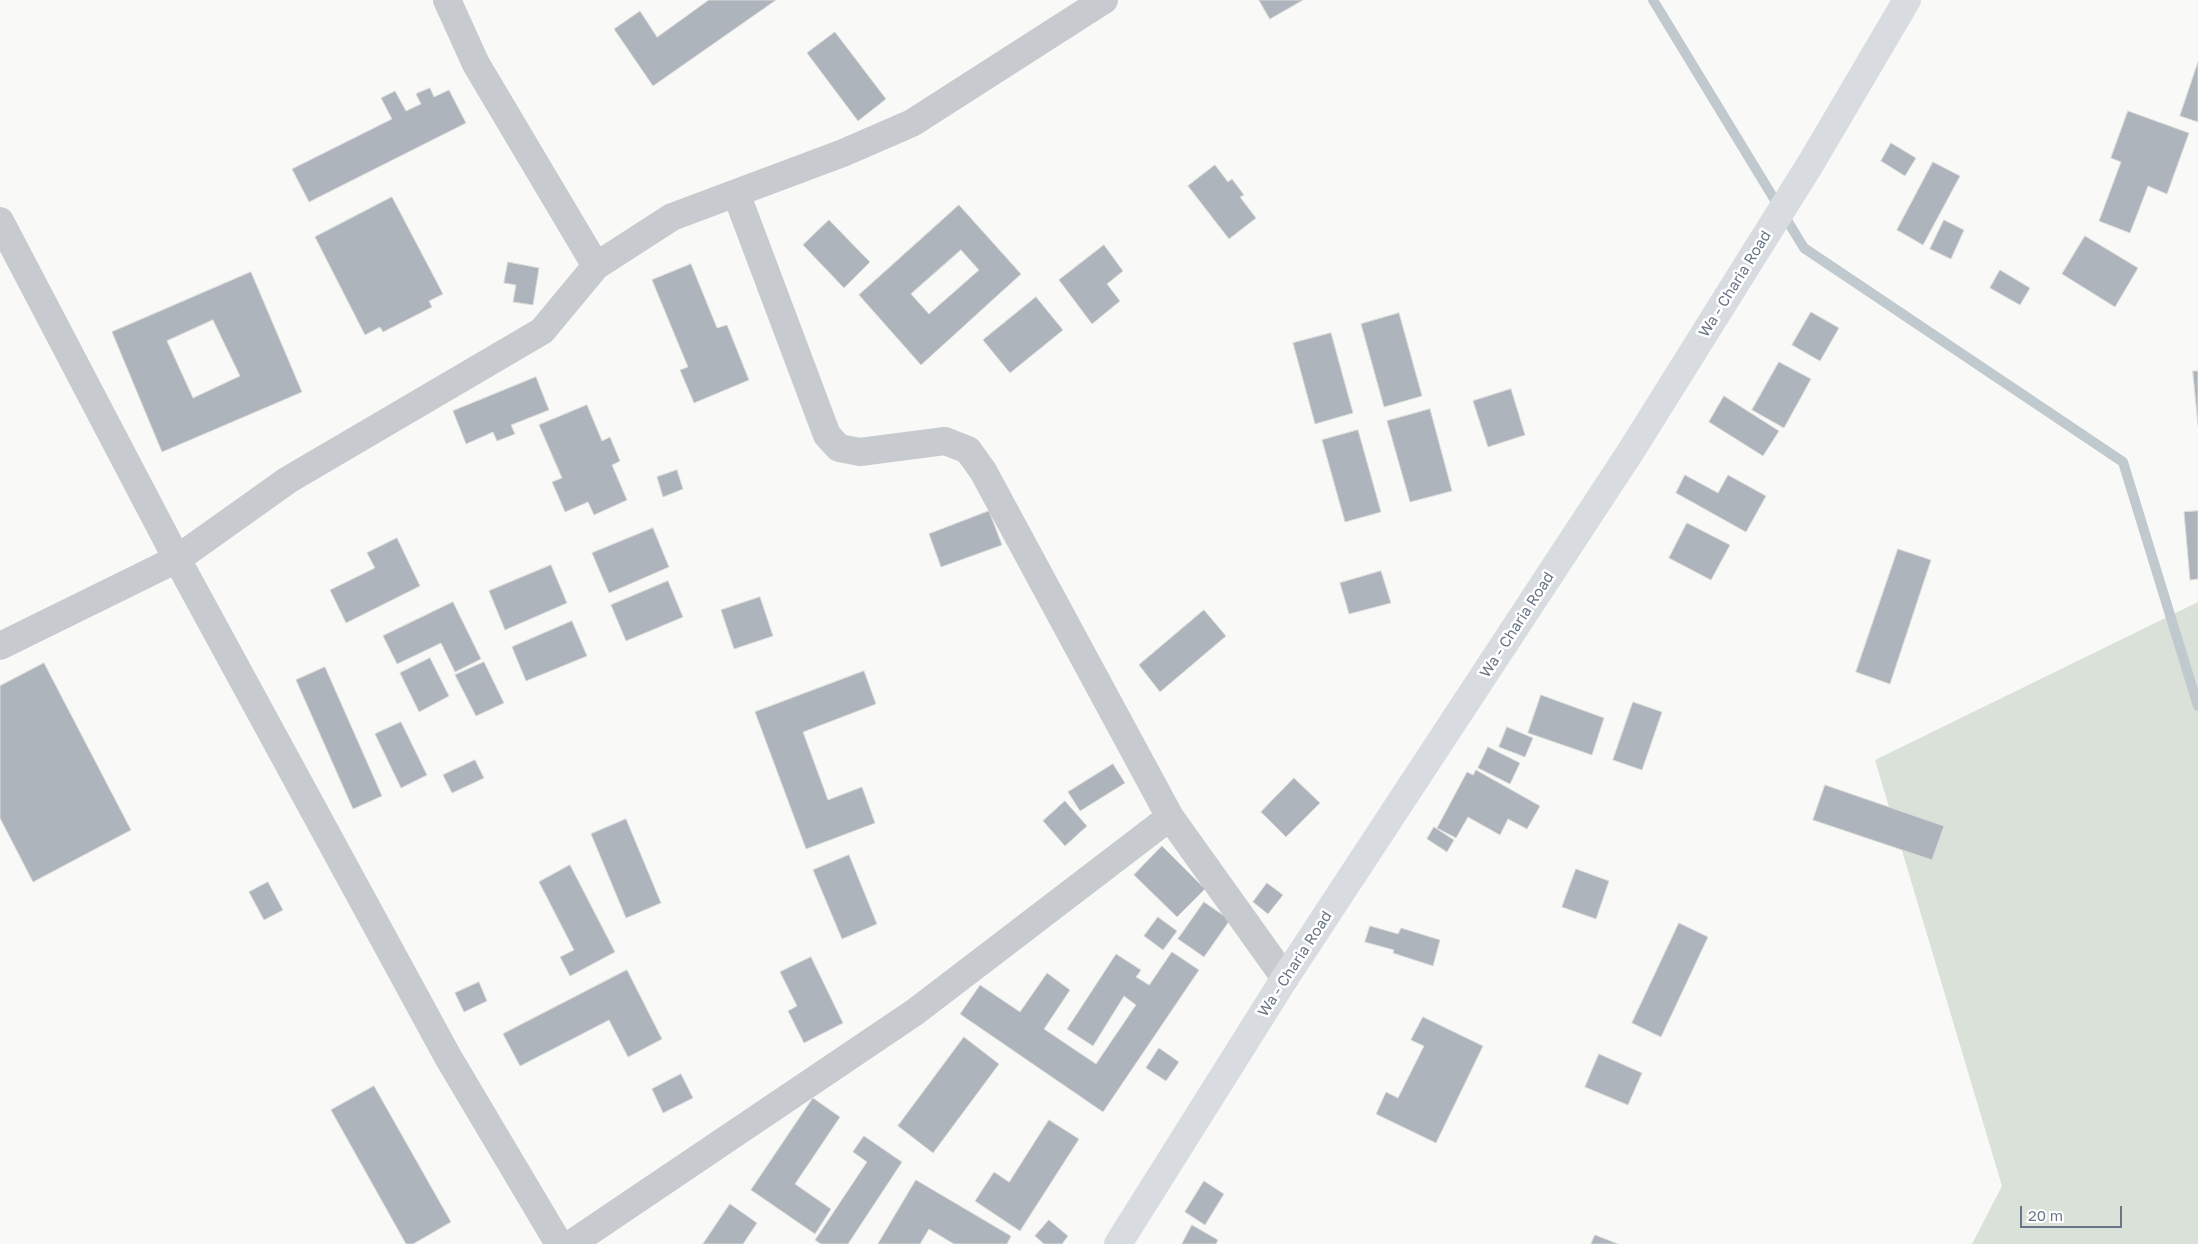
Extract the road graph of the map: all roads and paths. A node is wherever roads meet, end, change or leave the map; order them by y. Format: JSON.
{"nodes":[{"id":1,"x":447,"y":0,"type":"edge"},
{"id":2,"x":1104,"y":0,"type":"edge"},
{"id":3,"x":1907,"y":0,"type":"edge"},
{"id":4,"x":736,"y":193,"type":"junction"},
{"id":5,"x":0,"y":221,"type":"edge"},
{"id":6,"x":596,"y":266,"type":"junction"},
{"id":7,"x":177,"y":559,"type":"junction"},
{"id":8,"x":0,"y":646,"type":"edge"},
{"id":9,"x":1170,"y":817,"type":"junction"},
{"id":10,"x":1285,"y":978,"type":"junction"},
{"id":11,"x":558,"y":1244,"type":"edge"},
{"id":12,"x":571,"y":1244,"type":"edge"},
{"id":13,"x":1118,"y":1244,"type":"edge"}],
"edges":[{"from":1,"to":6,"type":"street"},
{"from":2,"to":4,"type":"street"},
{"from":3,"to":10,"type":"street","name":"Wa - Charia Road"},
{"from":4,"to":6,"type":"street"},
{"from":4,"to":9,"type":"street"},
{"from":5,"to":7,"type":"street"},
{"from":6,"to":7,"type":"street"},
{"from":7,"to":8,"type":"street"},
{"from":7,"to":11,"type":"street"},
{"from":9,"to":10,"type":"street"},
{"from":9,"to":12,"type":"street"},
{"from":10,"to":13,"type":"street","name":"Wa - Charia Road"}]}
